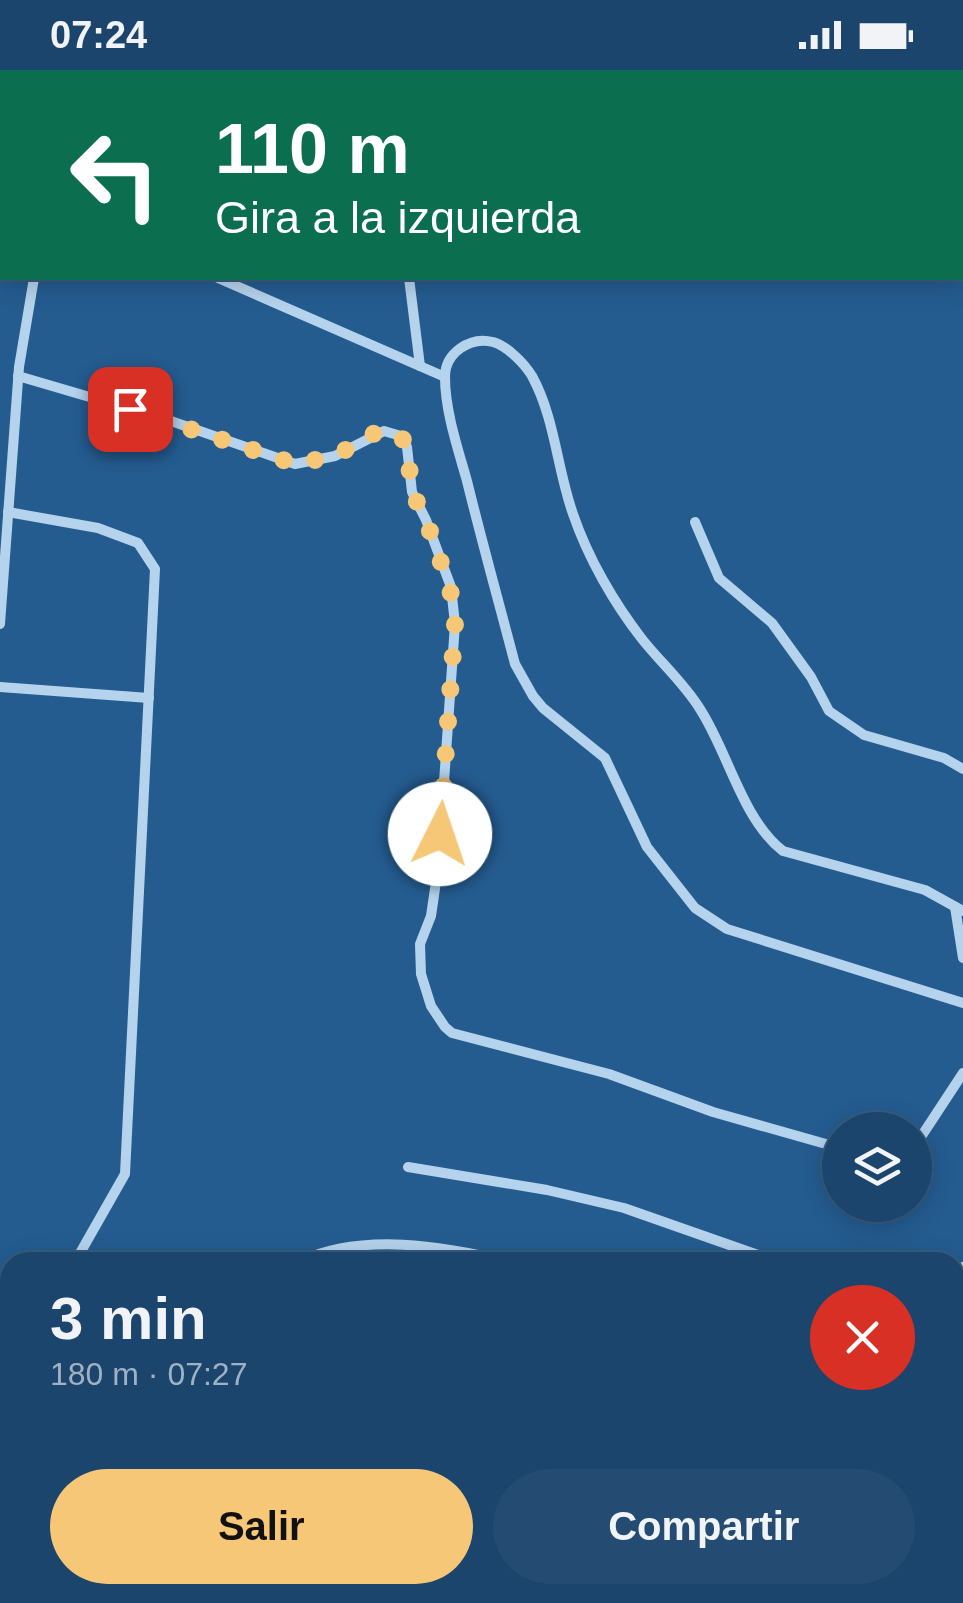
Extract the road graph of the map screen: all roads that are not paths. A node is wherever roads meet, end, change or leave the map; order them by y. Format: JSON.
{"nodes":[{"id":1,"x":34,"y":280,"type":"edge"},
{"id":2,"x":223,"y":280,"type":"edge"},
{"id":3,"x":409,"y":280,"type":"edge"},
{"id":4,"x":420,"y":366,"type":"junction"},
{"id":5,"x":18,"y":376,"type":"junction"},
{"id":6,"x":445,"y":377,"type":"junction"},
{"id":7,"x":8,"y":512,"type":"junction"},
{"id":8,"x":696,"y":522,"type":"dead end"},
{"id":9,"x":0,"y":624,"type":"edge"},
{"id":10,"x":0,"y":687,"type":"edge"},
{"id":11,"x":149,"y":698,"type":"junction"},
{"id":12,"x":963,"y":769,"type":"edge"},
{"id":13,"x":959,"y":909,"type":"edge"},
{"id":14,"x":963,"y":958,"type":"edge"},
{"id":15,"x":963,"y":1003,"type":"edge"},
{"id":16,"x":963,"y":1073,"type":"edge"},
{"id":17,"x":932,"y":1120,"type":"edge"},
{"id":18,"x":822,"y":1143,"type":"edge"},
{"id":19,"x":408,"y":1166,"type":"dead end"},
{"id":20,"x":81,"y":1252,"type":"edge"},
{"id":21,"x":325,"y":1252,"type":"edge"},
{"id":22,"x":456,"y":1252,"type":"edge"},
{"id":23,"x":749,"y":1252,"type":"edge"}],
"edges":[{"from":1,"to":5,"type":"street"},
{"from":2,"to":4,"type":"street"},
{"from":3,"to":4,"type":"street"},
{"from":4,"to":6,"type":"street"},
{"from":5,"to":7,"type":"street"},
{"from":5,"to":18,"type":"street"},
{"from":6,"to":13,"type":"street"},
{"from":6,"to":15,"type":"street"},
{"from":7,"to":9,"type":"street"},
{"from":7,"to":11,"type":"street"},
{"from":8,"to":12,"type":"street"},
{"from":10,"to":11,"type":"street"},
{"from":11,"to":20,"type":"street"},
{"from":13,"to":14,"type":"street"},
{"from":16,"to":17,"type":"street"},
{"from":19,"to":23,"type":"street"},
{"from":21,"to":22,"type":"street"}]}
